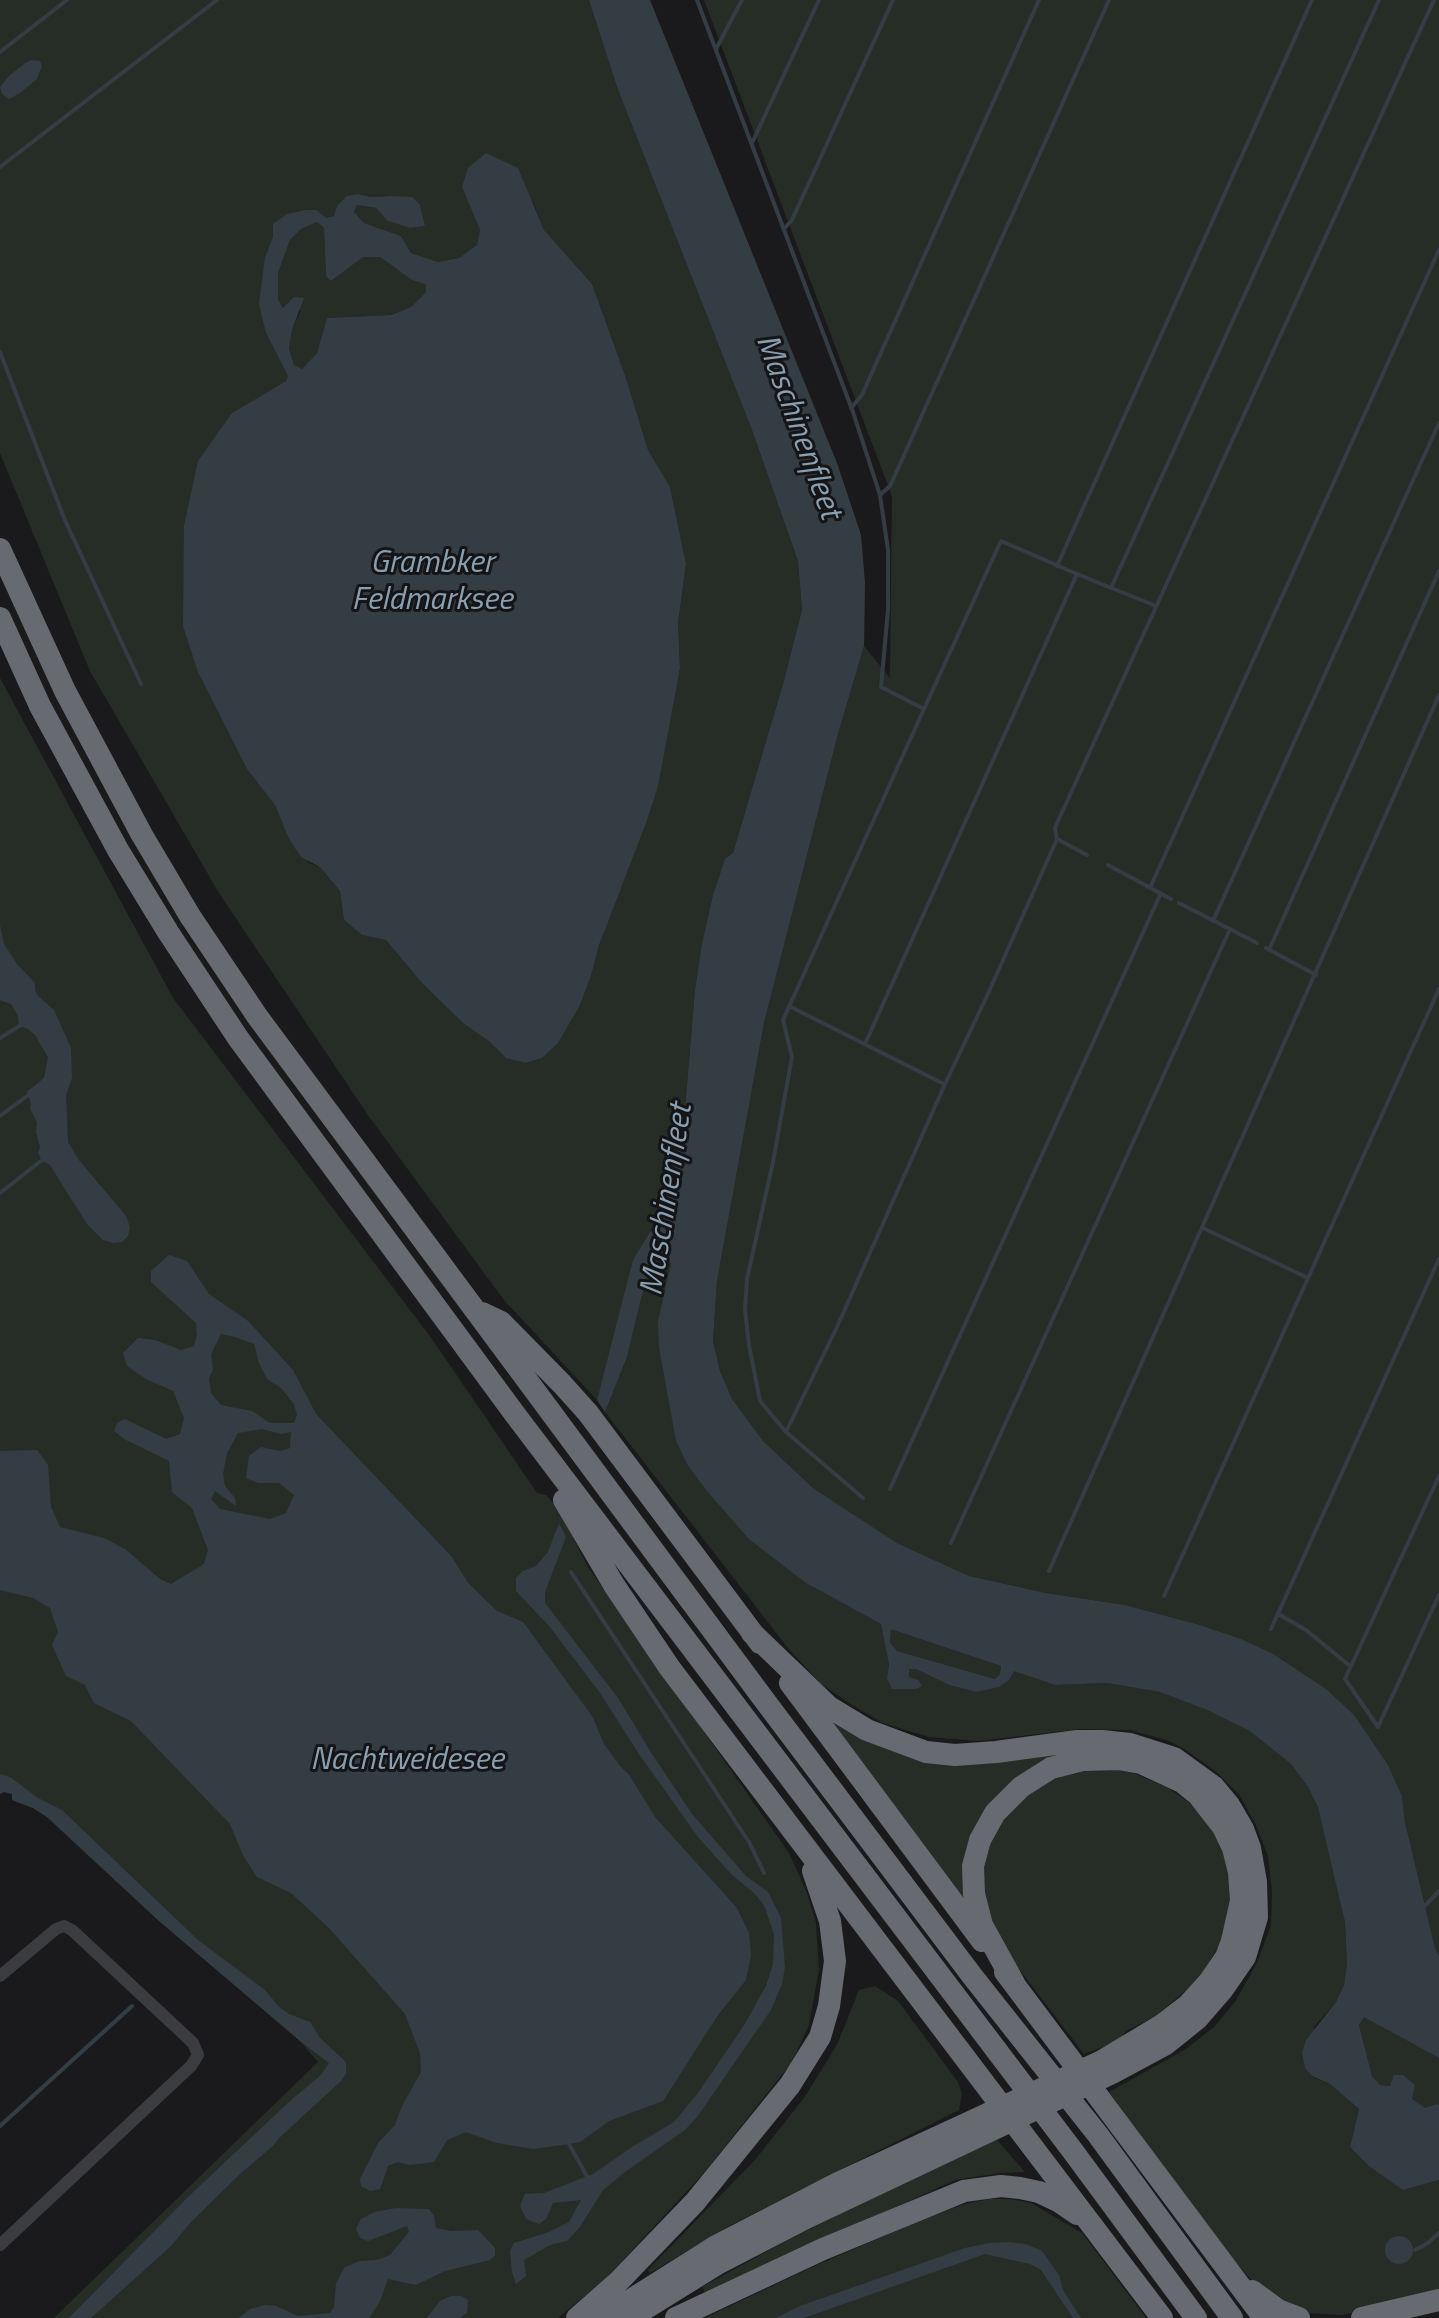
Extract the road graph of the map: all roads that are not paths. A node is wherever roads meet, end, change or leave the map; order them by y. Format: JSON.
{"nodes":[{"id":1,"x":0,"y":549,"type":"edge"},
{"id":2,"x":0,"y":618,"type":"edge"},
{"id":3,"x":474,"y":1309,"type":"junction"},
{"id":4,"x":514,"y":1413,"type":"junction"},
{"id":5,"x":752,"y":1633,"type":"junction"},
{"id":6,"x":801,"y":1844,"type":"junction"},
{"id":7,"x":0,"y":1976,"type":"edge"},
{"id":8,"x":1014,"y":1983,"type":"junction"},
{"id":9,"x":1107,"y":2067,"type":"junction"},
{"id":10,"x":989,"y":2122,"type":"junction"},
{"id":11,"x":1096,"y":2230,"type":"junction"},
{"id":12,"x":0,"y":2245,"type":"edge"},
{"id":13,"x":1234,"y":2276,"type":"junction"},
{"id":14,"x":1439,"y":2300,"type":"edge"},
{"id":15,"x":577,"y":2318,"type":"edge"},
{"id":16,"x":602,"y":2318,"type":"edge"},
{"id":17,"x":630,"y":2318,"type":"edge"},
{"id":18,"x":676,"y":2318,"type":"edge"},
{"id":19,"x":1162,"y":2318,"type":"edge"},
{"id":20,"x":1196,"y":2318,"type":"edge"},
{"id":21,"x":1232,"y":2318,"type":"edge"},
{"id":22,"x":1264,"y":2318,"type":"edge"},
{"id":23,"x":1299,"y":2318,"type":"edge"},
{"id":24,"x":1362,"y":2318,"type":"edge"}],
"edges":[{"from":1,"to":3,"type":"highway"},
{"from":2,"to":4,"type":"highway"},
{"from":3,"to":5,"type":"highway"},
{"from":3,"to":21,"type":"highway"},
{"from":4,"to":6,"type":"highway"},
{"from":4,"to":20,"type":"highway"},
{"from":5,"to":8,"type":"highway"},
{"from":5,"to":9,"type":"highway"},
{"from":6,"to":11,"type":"highway"},
{"from":6,"to":15,"type":"highway"},
{"from":7,"to":12,"type":"street"},
{"from":8,"to":9,"type":"highway"},
{"from":8,"to":13,"type":"highway"},
{"from":9,"to":10,"type":"highway"},
{"from":10,"to":16,"type":"highway"},
{"from":10,"to":17,"type":"highway"},
{"from":11,"to":18,"type":"highway"},
{"from":11,"to":19,"type":"highway"},
{"from":13,"to":22,"type":"highway"},
{"from":13,"to":23,"type":"highway"},
{"from":14,"to":24,"type":"highway"}]}
